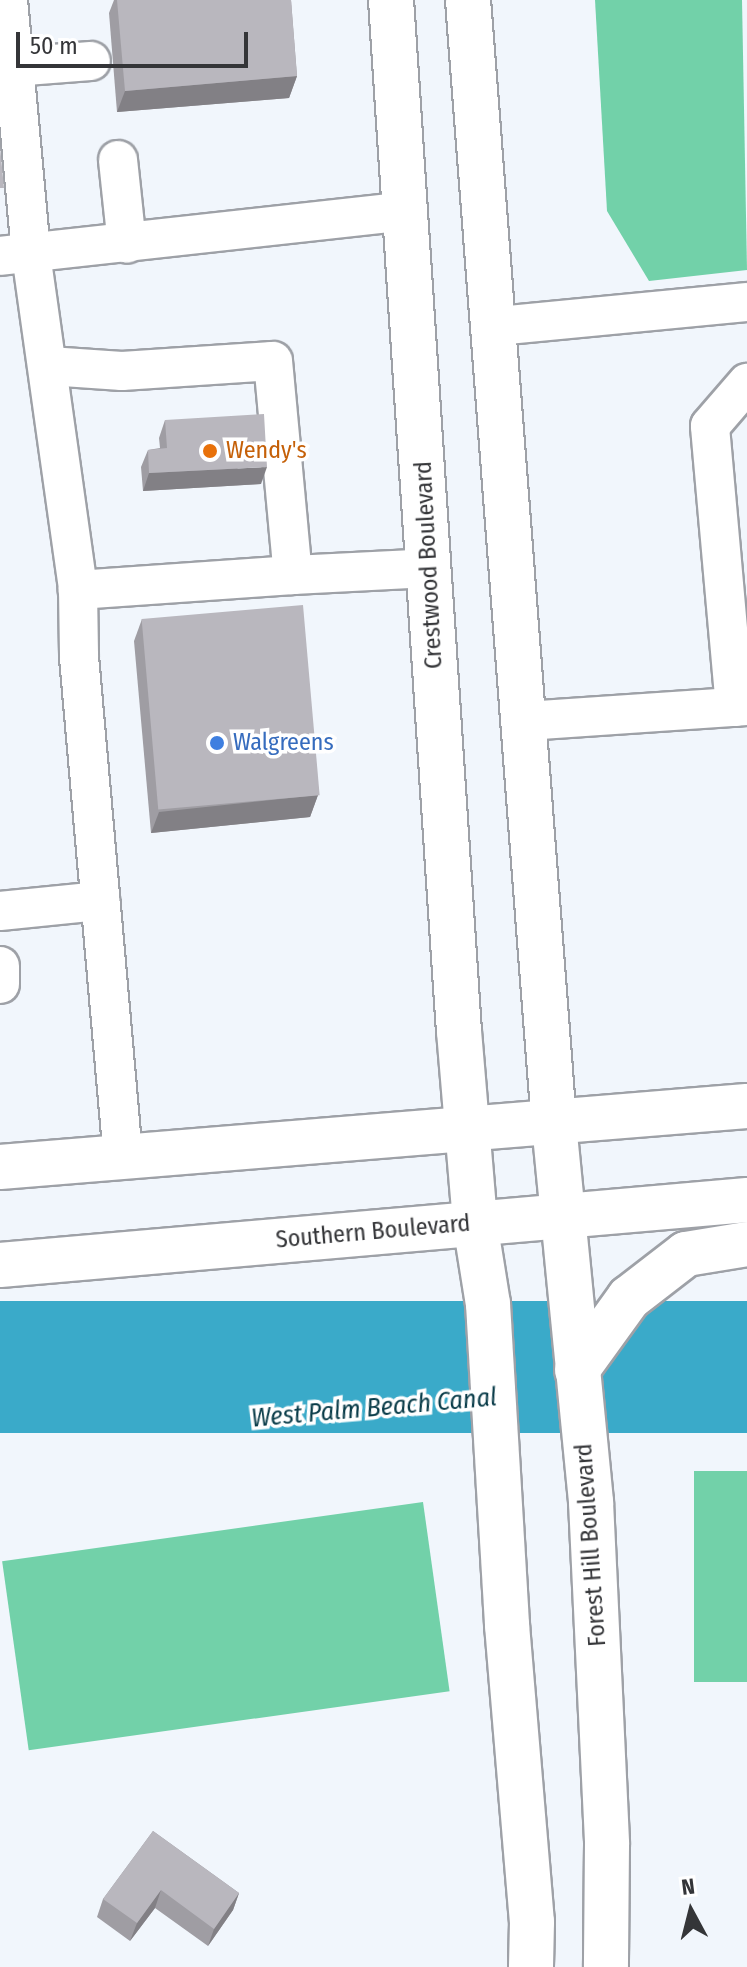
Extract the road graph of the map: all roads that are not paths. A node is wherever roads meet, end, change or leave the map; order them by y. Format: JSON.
{"nodes":[{"id":1,"x":8,"y":0,"type":"edge"},
{"id":2,"x":391,"y":0,"type":"edge"},
{"id":3,"x":468,"y":0,"type":"edge"},
{"id":4,"x":91,"y":61,"type":"dead end"},
{"id":5,"x":14,"y":67,"type":"junction"},
{"id":6,"x":118,"y":160,"type":"dead end"},
{"id":7,"x":406,"y":211,"type":"junction"},
{"id":8,"x":127,"y":244,"type":"junction"},
{"id":9,"x":15,"y":255,"type":"edge"},
{"id":10,"x":747,"y":302,"type":"edge"},
{"id":11,"x":497,"y":326,"type":"junction"},
{"id":12,"x":49,"y":366,"type":"junction"},
{"id":13,"x":747,"y":383,"type":"edge"},
{"id":14,"x":429,"y":568,"type":"junction"},
{"id":15,"x":293,"y":575,"type":"junction"},
{"id":16,"x":78,"y":590,"type":"junction"},
{"id":17,"x":741,"y":707,"type":"edge"},
{"id":18,"x":526,"y":721,"type":"junction"},
{"id":19,"x":101,"y":901,"type":"junction"},
{"id":20,"x":0,"y":911,"type":"edge"},
{"id":21,"x":0,"y":966,"type":"edge"},
{"id":22,"x":0,"y":984,"type":"edge"},
{"id":23,"x":747,"y":1106,"type":"edge"},
{"id":24,"x":554,"y":1124,"type":"junction"},
{"id":25,"x":466,"y":1131,"type":"junction"},
{"id":26,"x":123,"y":1157,"type":"junction"},
{"id":27,"x":0,"y":1167,"type":"edge"},
{"id":28,"x":747,"y":1200,"type":"edge"},
{"id":29,"x":562,"y":1215,"type":"junction"},
{"id":30,"x":475,"y":1223,"type":"junction"},
{"id":31,"x":747,"y":1244,"type":"edge"},
{"id":32,"x":0,"y":1265,"type":"edge"},
{"id":33,"x":577,"y":1370,"type":"junction"},
{"id":34,"x":531,"y":1967,"type":"edge"},
{"id":35,"x":606,"y":1967,"type":"edge"}],
"edges":[{"from":1,"to":5,"type":"lane"},
{"from":2,"to":7,"type":"main road","name":"Crestwood Boulevard"},
{"from":3,"to":11,"type":"main road"},
{"from":4,"to":5,"type":"lane"},
{"from":5,"to":9,"type":"lane"},
{"from":6,"to":8,"type":"lane"},
{"from":7,"to":8,"type":"lane"},
{"from":7,"to":14,"type":"main road","name":"Crestwood Boulevard"},
{"from":8,"to":9,"type":"lane"},
{"from":9,"to":12,"type":"lane"},
{"from":10,"to":11,"type":"lane"},
{"from":11,"to":18,"type":"main road"},
{"from":12,"to":15,"type":"lane"},
{"from":12,"to":16,"type":"lane"},
{"from":13,"to":17,"type":"lane"},
{"from":14,"to":15,"type":"lane"},
{"from":14,"to":25,"type":"main road","name":"Crestwood Boulevard"},
{"from":15,"to":16,"type":"lane"},
{"from":16,"to":19,"type":"lane"},
{"from":17,"to":18,"type":"lane"},
{"from":18,"to":24,"type":"main road"},
{"from":19,"to":20,"type":"lane"},
{"from":19,"to":26,"type":"lane"},
{"from":21,"to":22,"type":"lane"},
{"from":23,"to":24,"type":"main road"},
{"from":24,"to":25,"type":"main road"},
{"from":24,"to":29,"type":"main road","name":"Forest Hill Boulevard"},
{"from":25,"to":26,"type":"main road"},
{"from":25,"to":30,"type":"main road"},
{"from":26,"to":27,"type":"main road"},
{"from":28,"to":29,"type":"main road","name":"Southern Boulevard"},
{"from":29,"to":30,"type":"main road","name":"Southern Boulevard"},
{"from":29,"to":33,"type":"main road","name":"Forest Hill Boulevard"},
{"from":30,"to":32,"type":"main road","name":"Southern Boulevard"},
{"from":30,"to":34,"type":"main road"},
{"from":31,"to":33,"type":"main road"},
{"from":33,"to":35,"type":"main road","name":"Forest Hill Boulevard"}]}
